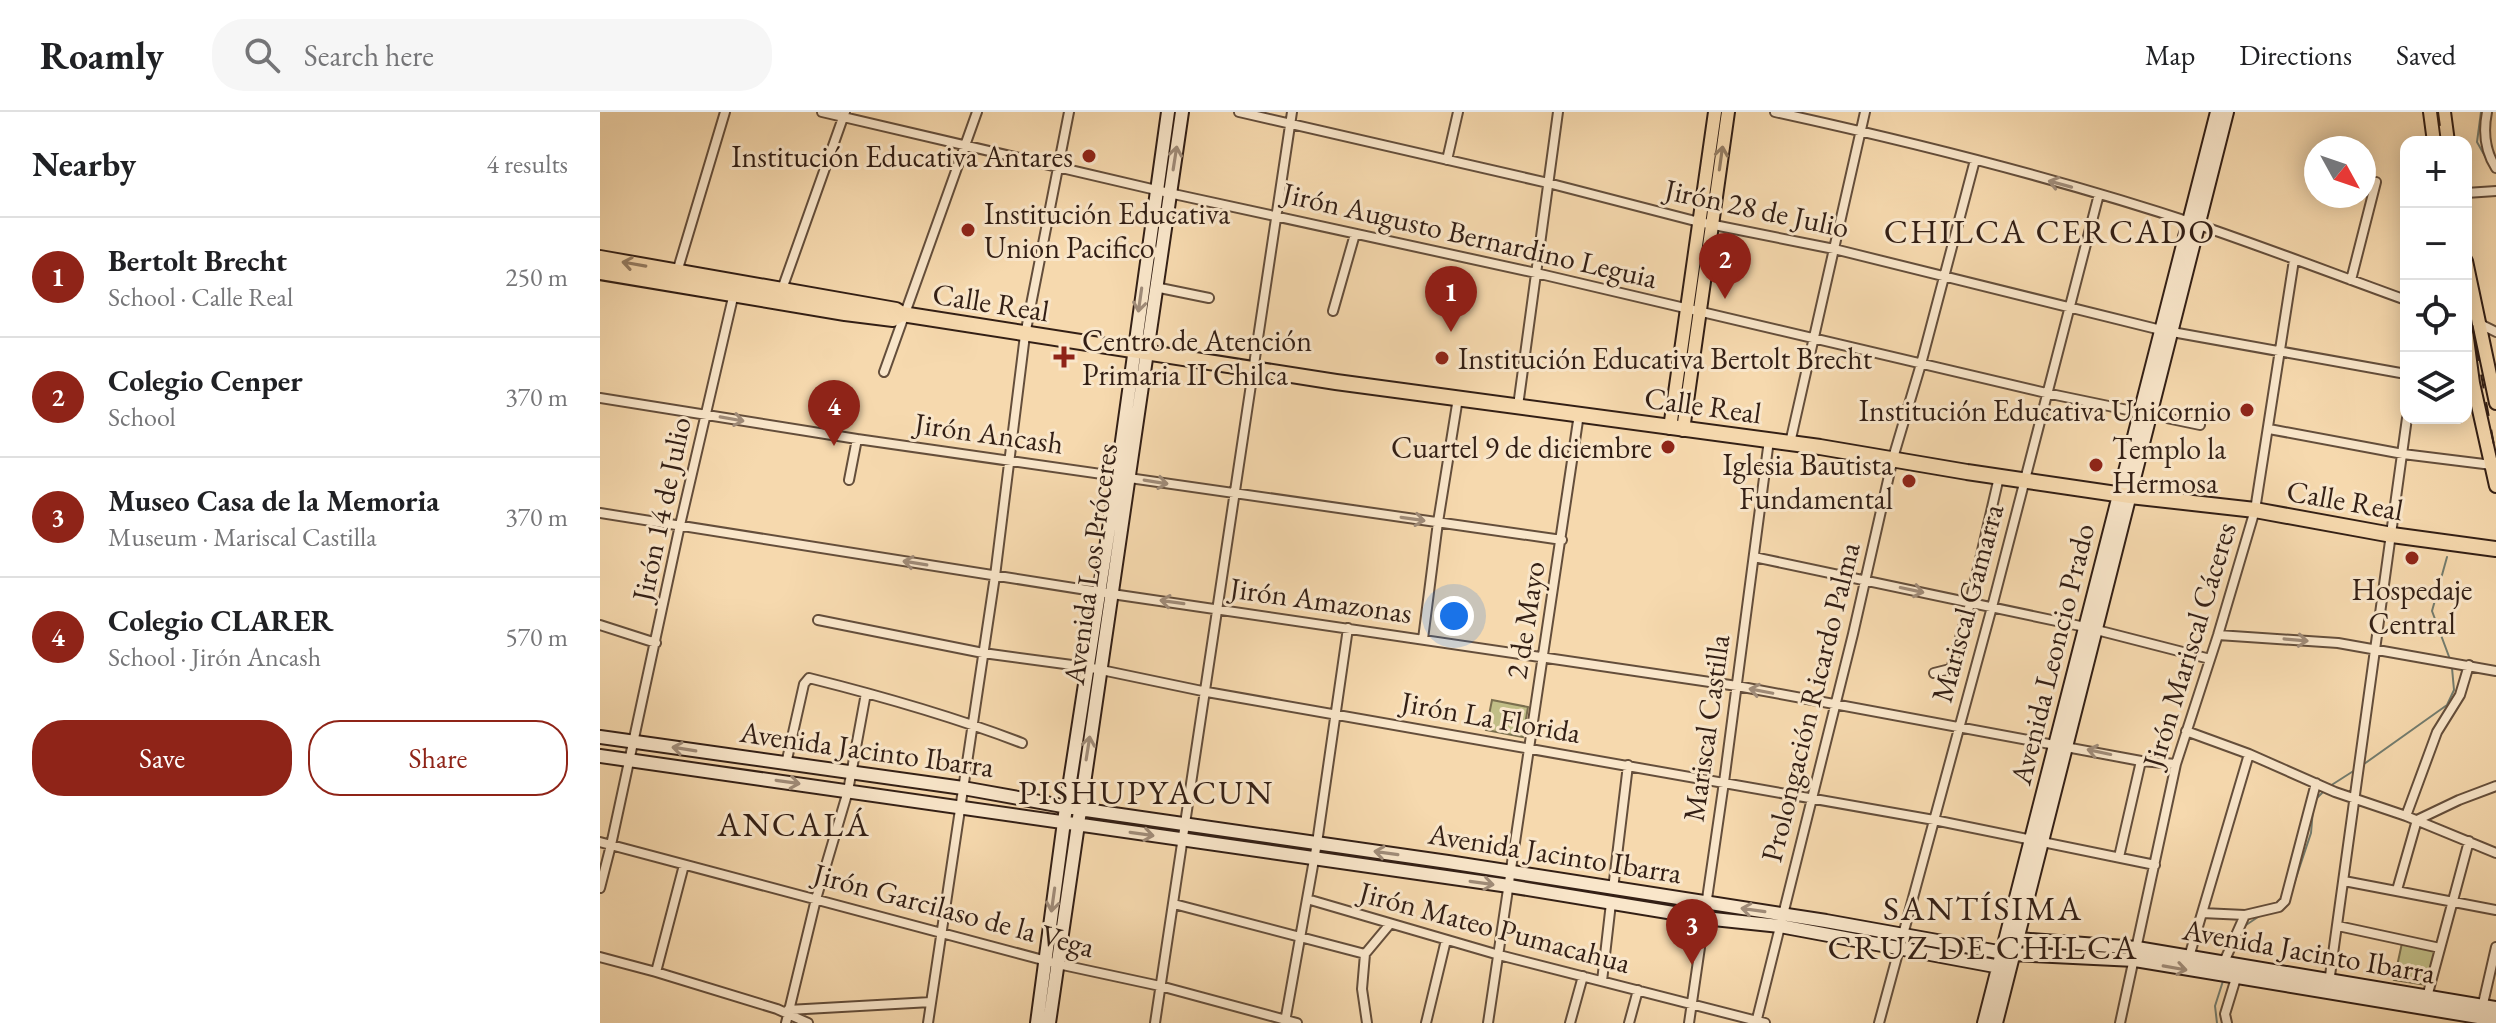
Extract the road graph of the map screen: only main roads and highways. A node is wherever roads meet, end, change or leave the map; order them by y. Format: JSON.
{"nodes":[{"id":1,"x":1715,"y":112,"type":"edge"},
{"id":2,"x":1728,"y":112,"type":"edge"},
{"id":3,"x":2429,"y":112,"type":"edge"},
{"id":4,"x":2445,"y":116,"type":"edge"},
{"id":5,"x":2433,"y":136,"type":"edge"},
{"id":6,"x":2447,"y":136,"type":"edge"},
{"id":7,"x":1705,"y":223,"type":"junction"},
{"id":8,"x":600,"y":258,"type":"edge"},
{"id":9,"x":600,"y":272,"type":"edge"},
{"id":10,"x":676,"y":278,"type":"junction"},
{"id":11,"x":2470,"y":280,"type":"edge"},
{"id":12,"x":2472,"y":390,"type":"edge"},
{"id":13,"x":2496,"y":403,"type":"edge"},
{"id":14,"x":1676,"y":429,"type":"junction"},
{"id":15,"x":2496,"y":486,"type":"edge"},
{"id":16,"x":2496,"y":549,"type":"edge"}],
"edges":[{"from":1,"to":7,"type":"main road"},
{"from":7,"to":2,"type":"main road","one_way":true},
{"from":3,"to":5,"type":"main road"},
{"from":4,"to":6,"type":"main road"},
{"from":7,"to":14,"type":"main road"},
{"from":10,"to":8,"type":"highway","name":"Calle Real","one_way":true},
{"from":9,"to":10,"type":"highway","name":"Calle Real"},
{"from":10,"to":14,"type":"highway","name":"Calle Real"},
{"from":11,"to":13,"type":"main road"},
{"from":12,"to":15,"type":"main road"},
{"from":14,"to":16,"type":"highway","name":"Calle Real"}]}
